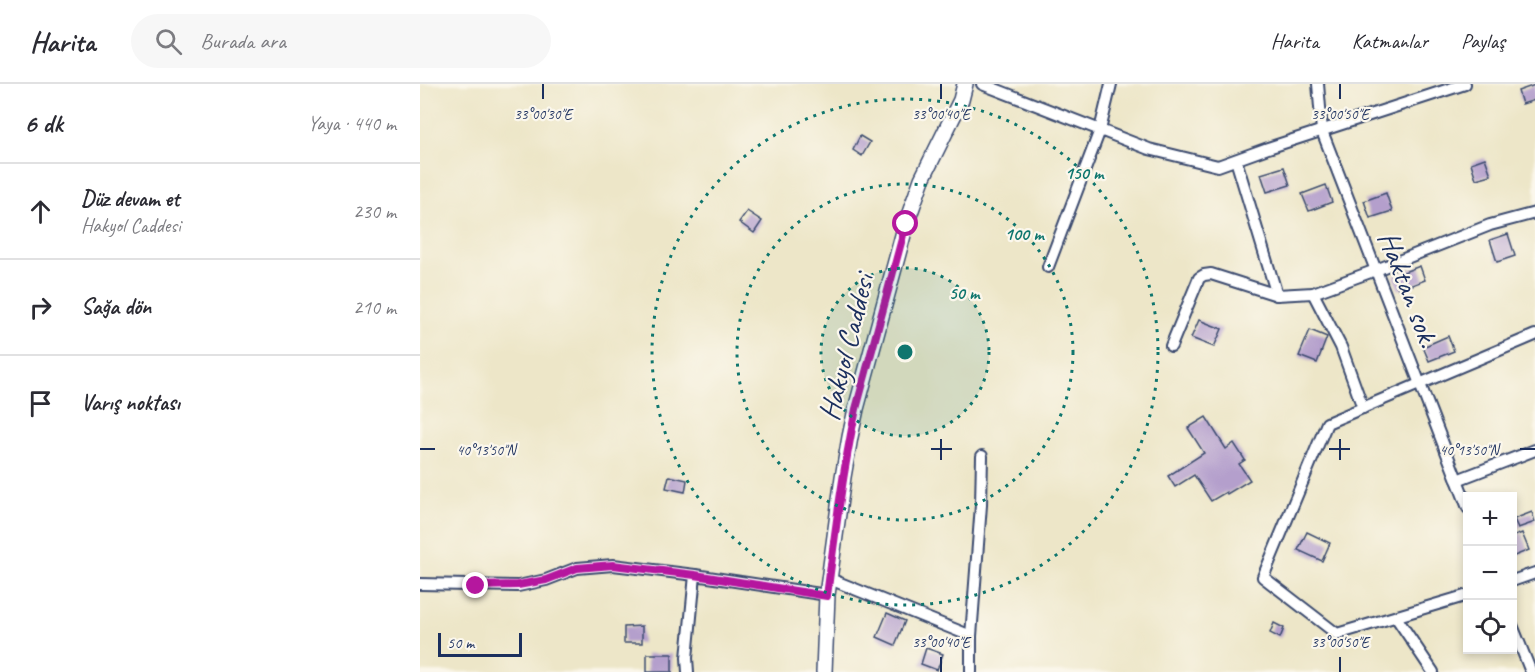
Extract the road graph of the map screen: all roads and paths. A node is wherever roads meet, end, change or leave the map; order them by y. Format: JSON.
{"nodes":[{"id":1,"x":965,"y":84,"type":"edge"},
{"id":2,"x":982,"y":84,"type":"edge"},
{"id":3,"x":1111,"y":84,"type":"edge"},
{"id":4,"x":1318,"y":84,"type":"edge"},
{"id":5,"x":1465,"y":84,"type":"edge"},
{"id":6,"x":1100,"y":130,"type":"junction"},
{"id":7,"x":1322,"y":131,"type":"junction"},
{"id":8,"x":1236,"y":160,"type":"junction"},
{"id":9,"x":1535,"y":213,"type":"edge"},
{"id":10,"x":1048,"y":267,"type":"dead end"},
{"id":11,"x":1376,"y":270,"type":"junction"},
{"id":12,"x":1313,"y":293,"type":"junction"},
{"id":13,"x":1277,"y":295,"type":"junction"},
{"id":14,"x":1535,"y":335,"type":"edge"},
{"id":15,"x":1171,"y":346,"type":"dead end"},
{"id":16,"x":1419,"y":383,"type":"junction"},
{"id":17,"x":1363,"y":408,"type":"junction"},
{"id":18,"x":1535,"y":450,"type":"edge"},
{"id":19,"x":982,"y":456,"type":"dead end"},
{"id":20,"x":1457,"y":480,"type":"junction"},
{"id":21,"x":1463,"y":497,"type":"edge"},
{"id":22,"x":1535,"y":573,"type":"edge"},
{"id":23,"x":695,"y":575,"type":"junction"},
{"id":24,"x":830,"y":579,"type":"junction"},
{"id":25,"x":1517,"y":579,"type":"edge"},
{"id":26,"x":420,"y":584,"type":"edge"},
{"id":27,"x":827,"y":596,"type":"junction"},
{"id":28,"x":1463,"y":596,"type":"edge"},
{"id":29,"x":1396,"y":616,"type":"junction"},
{"id":30,"x":971,"y":636,"type":"junction"},
{"id":31,"x":1517,"y":638,"type":"edge"},
{"id":32,"x":688,"y":672,"type":"edge"},
{"id":33,"x":824,"y":672,"type":"edge"},
{"id":34,"x":971,"y":672,"type":"edge"},
{"id":35,"x":1433,"y":672,"type":"edge"},
{"id":36,"x":1530,"y":672,"type":"edge"}],
"edges":[{"from":1,"to":24,"type":"street","name":"Hakyol Caddesi"},
{"from":2,"to":6,"type":"street"},
{"from":3,"to":6,"type":"street"},
{"from":4,"to":7,"type":"street","name":"Haktan sok."},
{"from":5,"to":7,"type":"street"},
{"from":6,"to":8,"type":"street"},
{"from":6,"to":10,"type":"street"},
{"from":7,"to":8,"type":"street"},
{"from":7,"to":11,"type":"street","name":"Haktan sok."},
{"from":8,"to":13,"type":"street"},
{"from":9,"to":11,"type":"street"},
{"from":11,"to":12,"type":"street"},
{"from":11,"to":16,"type":"street","name":"Haktan sok."},
{"from":12,"to":13,"type":"street"},
{"from":12,"to":17,"type":"street"},
{"from":13,"to":15,"type":"street"},
{"from":14,"to":16,"type":"street"},
{"from":16,"to":17,"type":"street"},
{"from":16,"to":20,"type":"street","name":"Haktan sok."},
{"from":17,"to":29,"type":"street"},
{"from":18,"to":20,"type":"street"},
{"from":19,"to":30,"type":"street"},
{"from":20,"to":21,"type":"street","name":"Haktan sok."},
{"from":22,"to":25,"type":"street"},
{"from":23,"to":26,"type":"street"},
{"from":23,"to":27,"type":"street"},
{"from":23,"to":32,"type":"street"},
{"from":24,"to":27,"type":"street","name":"Hakyol Caddesi"},
{"from":24,"to":30,"type":"street"},
{"from":27,"to":33,"type":"street","name":"Hakyol Caddesi"},
{"from":28,"to":29,"type":"street"},
{"from":29,"to":35,"type":"street"},
{"from":30,"to":34,"type":"street"},
{"from":31,"to":36,"type":"street"}]}
